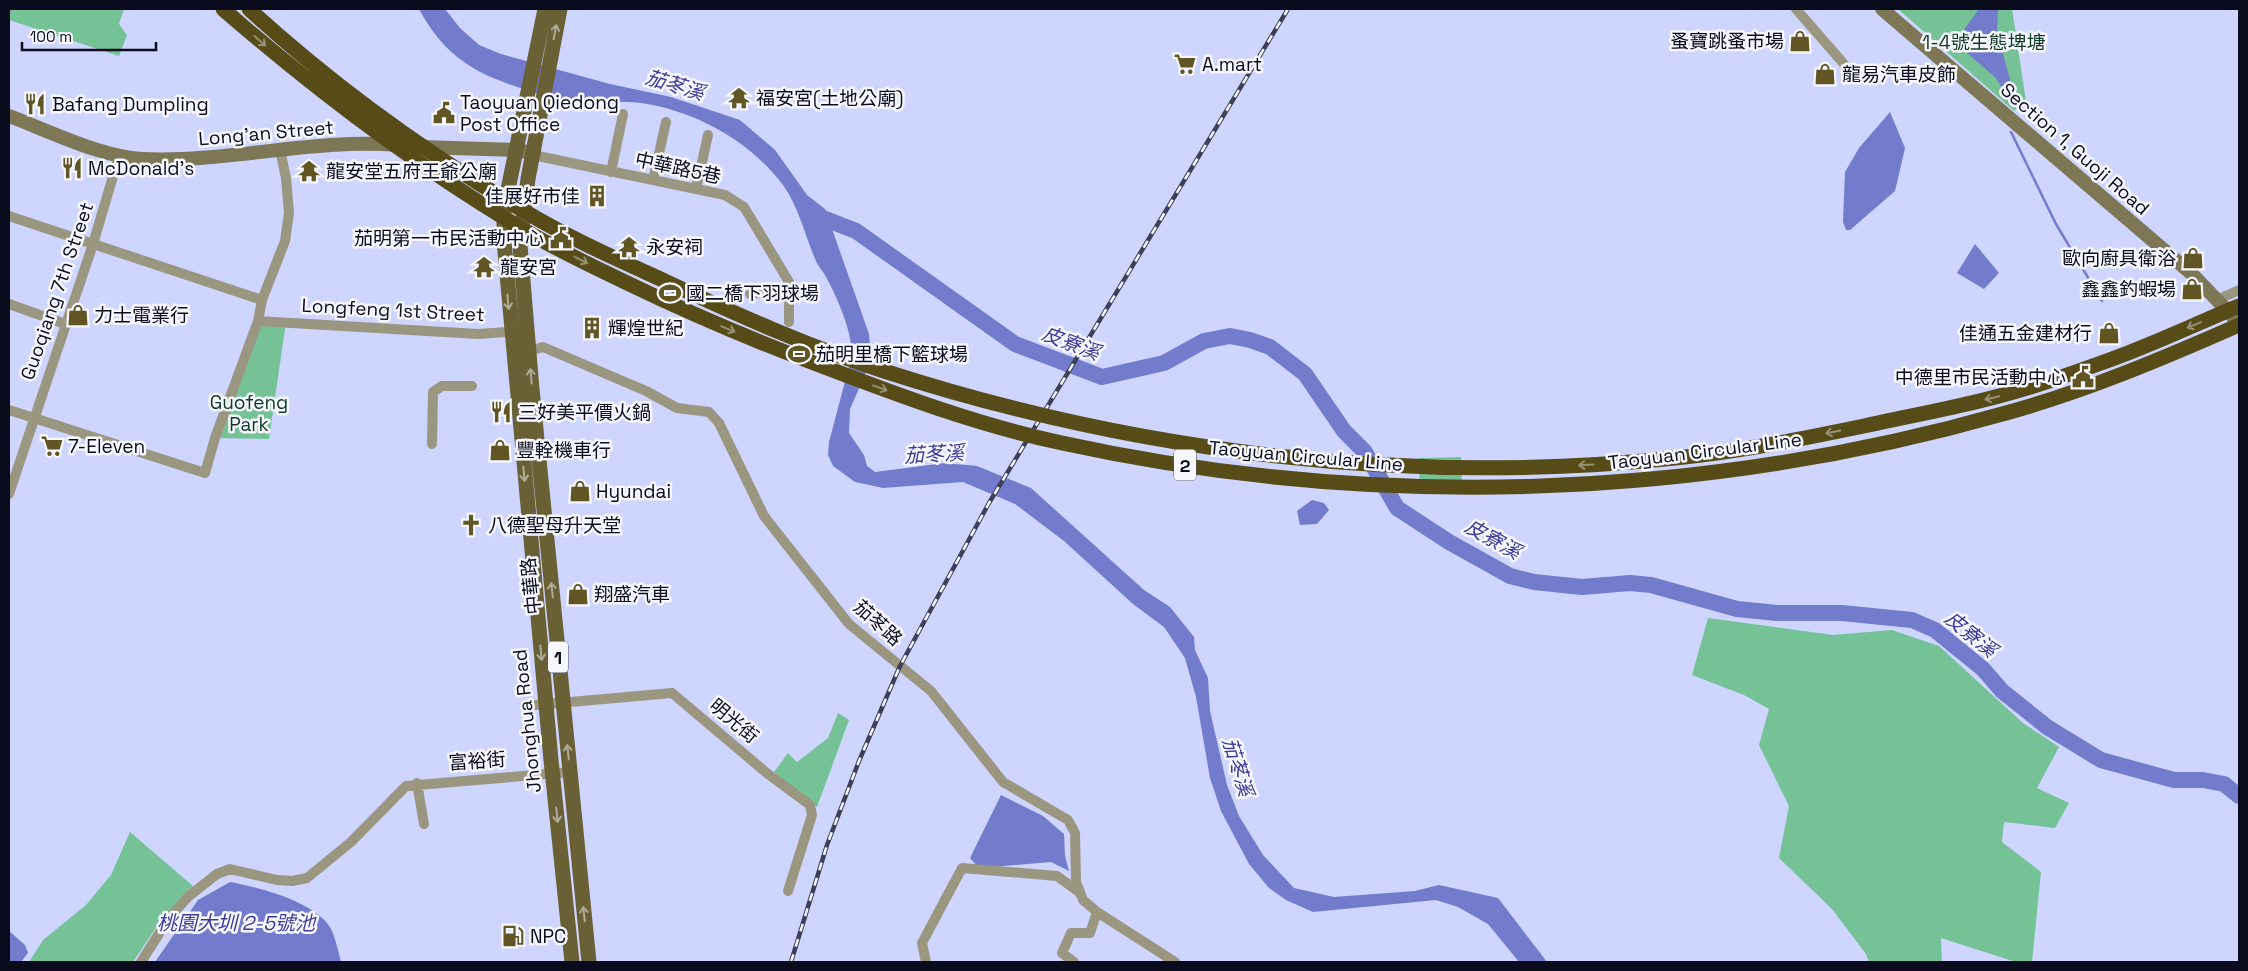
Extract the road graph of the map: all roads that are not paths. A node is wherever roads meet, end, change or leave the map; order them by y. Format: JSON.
{"nodes":[{"id":1,"x":223,"y":9,"type":"edge"},
{"id":2,"x":249,"y":9,"type":"edge"},
{"id":3,"x":545,"y":9,"type":"edge"},
{"id":4,"x":560,"y":9,"type":"edge"},
{"id":5,"x":1796,"y":9,"type":"edge"},
{"id":6,"x":1882,"y":9,"type":"edge"},
{"id":7,"x":544,"y":52,"type":"junction"},
{"id":8,"x":1844,"y":64,"type":"dead end"},
{"id":9,"x":623,"y":114,"type":"dead end"},
{"id":10,"x":532,"y":115,"type":"junction"},
{"id":11,"x":9,"y":116,"type":"edge"},
{"id":12,"x":666,"y":122,"type":"dead end"},
{"id":13,"x":708,"y":135,"type":"dead end"},
{"id":14,"x":280,"y":150,"type":"junction"},
{"id":15,"x":515,"y":150,"type":"junction"},
{"id":16,"x":534,"y":154,"type":"junction"},
{"id":17,"x":120,"y":156,"type":"junction"},
{"id":18,"x":610,"y":172,"type":"junction"},
{"id":19,"x":653,"y":180,"type":"junction"},
{"id":20,"x":696,"y":189,"type":"junction"},
{"id":21,"x":9,"y":216,"type":"edge"},
{"id":22,"x":93,"y":244,"type":"junction"},
{"id":23,"x":789,"y":282,"type":"junction"},
{"id":24,"x":2239,"y":290,"type":"edge"},
{"id":25,"x":750,"y":294,"type":"dead end"},
{"id":26,"x":262,"y":300,"type":"junction"},
{"id":27,"x":2217,"y":300,"type":"junction"},
{"id":28,"x":9,"y":304,"type":"edge"},
{"id":29,"x":2239,"y":306,"type":"edge"},
{"id":30,"x":258,"y":321,"type":"junction"},
{"id":31,"x":789,"y":322,"type":"dead end"},
{"id":32,"x":65,"y":324,"type":"junction"},
{"id":33,"x":2239,"y":324,"type":"edge"},
{"id":34,"x":527,"y":331,"type":"junction"},
{"id":35,"x":510,"y":332,"type":"junction"},
{"id":36,"x":529,"y":352,"type":"junction"},
{"id":37,"x":513,"y":356,"type":"junction"},
{"id":38,"x":472,"y":386,"type":"dead end"},
{"id":39,"x":9,"y":410,"type":"edge"},
{"id":40,"x":33,"y":418,"type":"junction"},
{"id":41,"x":432,"y":444,"type":"dead end"},
{"id":42,"x":9,"y":494,"type":"edge"},
{"id":43,"x":563,"y":703,"type":"junction"},
{"id":44,"x":541,"y":704,"type":"junction"},
{"id":45,"x":570,"y":772,"type":"junction"},
{"id":46,"x":552,"y":773,"type":"junction"},
{"id":47,"x":417,"y":783,"type":"junction"},
{"id":48,"x":424,"y":824,"type":"dead end"},
{"id":49,"x":788,"y":890,"type":"dead end"},
{"id":50,"x":1079,"y":892,"type":"junction"},
{"id":51,"x":1097,"y":912,"type":"junction"},
{"id":52,"x":141,"y":962,"type":"edge"},
{"id":53,"x":572,"y":962,"type":"edge"},
{"id":54,"x":589,"y":962,"type":"edge"},
{"id":55,"x":926,"y":962,"type":"edge"},
{"id":56,"x":1074,"y":962,"type":"edge"},
{"id":57,"x":1175,"y":962,"type":"edge"}],
"edges":[{"from":1,"to":33,"type":"highway","name":"Taoyuan Circular Line","number":"2","one_way":true,"bridge":true},
{"from":29,"to":2,"type":"highway","name":"Taoyuan Circular Line","number":"2","one_way":true,"bridge":true},
{"from":3,"to":7,"type":"main road","number":"1"},
{"from":7,"to":4,"type":"main road","number":"1","one_way":true},
{"from":5,"to":8,"type":"street"},
{"from":6,"to":27,"type":"street","name":"Section 1, Guoji Road"},
{"from":7,"to":10,"type":"main road","number":"1"},
{"from":9,"to":18,"type":"street"},
{"from":10,"to":15,"type":"main road","number":"1"},
{"from":10,"to":16,"type":"main road","name":"中華路","number":"1"},
{"from":11,"to":17,"type":"street","name":"Long'an Street"},
{"from":12,"to":19,"type":"street"},
{"from":13,"to":20,"type":"street"},
{"from":14,"to":15,"type":"street","name":"Long'an Street"},
{"from":14,"to":17,"type":"street","name":"Long'an Street"},
{"from":14,"to":26,"type":"street"},
{"from":15,"to":16,"type":"street","name":"Long'an Street"},
{"from":15,"to":35,"type":"main road","number":"1","one_way":true},
{"from":16,"to":18,"type":"street","name":"中華路5巷"},
{"from":16,"to":34,"type":"main road","name":"中華路","number":"1"},
{"from":17,"to":22,"type":"street","name":"Guoqiang 7th Street"},
{"from":18,"to":19,"type":"street","name":"中華路5巷"},
{"from":19,"to":20,"type":"street","name":"中華路5巷"},
{"from":20,"to":23,"type":"street","name":"中華路5巷"},
{"from":21,"to":22,"type":"street"},
{"from":22,"to":26,"type":"street"},
{"from":22,"to":32,"type":"street","name":"Guoqiang 7th Street"},
{"from":23,"to":25,"type":"street"},
{"from":23,"to":31,"type":"street"},
{"from":24,"to":27,"type":"street"},
{"from":26,"to":30,"type":"street"},
{"from":27,"to":33,"type":"street","name":"Section 1, Guoji Road"},
{"from":28,"to":32,"type":"street"},
{"from":30,"to":35,"type":"street","name":"Longfeng 1st Street"},
{"from":30,"to":40,"type":"street"},
{"from":32,"to":40,"type":"street","name":"Guoqiang 7th Street"},
{"from":34,"to":35,"type":"street","name":"Longfeng 1st Street"},
{"from":34,"to":36,"type":"main road","name":"中華路","number":"1"},
{"from":35,"to":37,"type":"main road","number":"1"},
{"from":36,"to":37,"type":"street"},
{"from":43,"to":36,"type":"main road","name":"中華路","number":"1","one_way":true},
{"from":36,"to":50,"type":"street","name":"茄苳路"},
{"from":37,"to":44,"type":"main road","name":"Jhonghua Road","number":"1","one_way":true},
{"from":38,"to":41,"type":"street"},
{"from":39,"to":40,"type":"street"},
{"from":40,"to":42,"type":"street","name":"Guoqiang 7th Street"},
{"from":43,"to":44,"type":"street","name":"明光街"},
{"from":45,"to":43,"type":"main road","name":"中華路","number":"1","one_way":true},
{"from":43,"to":49,"type":"street","name":"明光街"},
{"from":44,"to":46,"type":"main road","name":"Jhonghua Road","number":"1"},
{"from":45,"to":46,"type":"street","name":"富裕街"},
{"from":54,"to":45,"type":"main road","name":"中華路","number":"1","one_way":true},
{"from":46,"to":47,"type":"street","name":"富裕街"},
{"from":46,"to":53,"type":"main road","name":"Jhonghua Road","number":"1","one_way":true},
{"from":47,"to":48,"type":"street"},
{"from":47,"to":52,"type":"street","name":"富裕街"},
{"from":50,"to":51,"type":"street"},
{"from":50,"to":55,"type":"street"},
{"from":51,"to":56,"type":"street"},
{"from":51,"to":57,"type":"street"}]}
